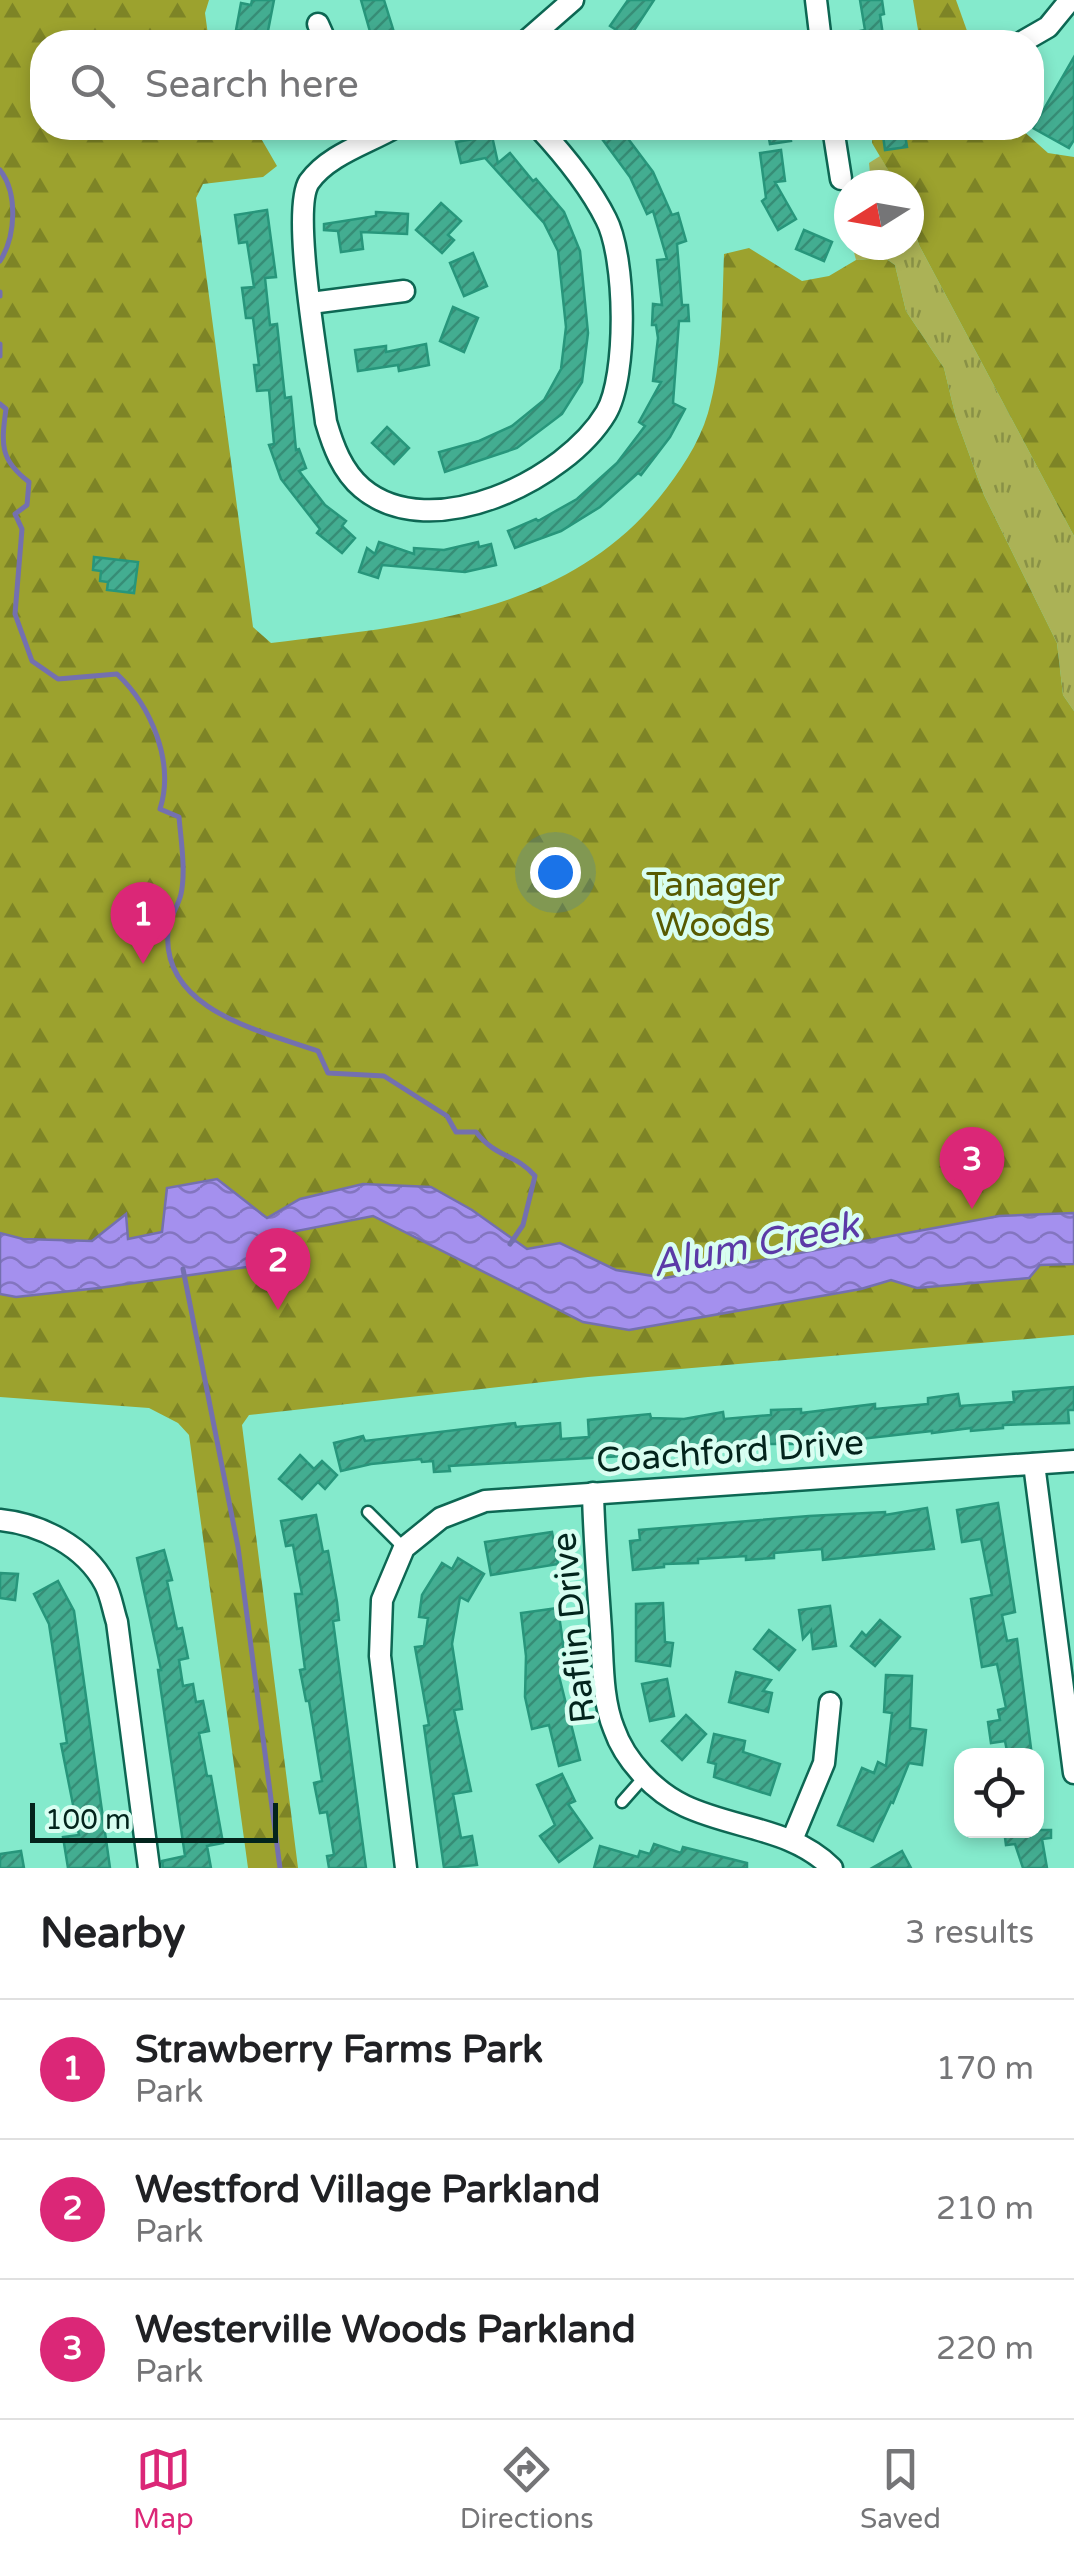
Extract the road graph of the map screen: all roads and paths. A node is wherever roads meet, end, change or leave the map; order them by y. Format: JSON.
{"nodes":[{"id":1,"x":573,"y":0,"type":"edge"},
{"id":2,"x":816,"y":0,"type":"edge"},
{"id":3,"x":1068,"y":10,"type":"edge"},
{"id":4,"x":539,"y":30,"type":"edge"},
{"id":5,"x":820,"y":30,"type":"edge"},
{"id":6,"x":1043,"y":30,"type":"edge"},
{"id":7,"x":362,"y":140,"type":"edge"},
{"id":8,"x":550,"y":140,"type":"edge"},
{"id":9,"x":835,"y":140,"type":"edge"},
{"id":10,"x":840,"y":170,"type":"edge"},
{"id":11,"x":404,"y":291,"type":"dead end"},
{"id":12,"x":310,"y":303,"type":"junction"},
{"id":13,"x":1074,"y":1461,"type":"edge"},
{"id":14,"x":1034,"y":1464,"type":"junction"},
{"id":15,"x":593,"y":1493,"type":"junction"},
{"id":16,"x":368,"y":1512,"type":"dead end"},
{"id":17,"x":0,"y":1520,"type":"edge"},
{"id":18,"x":404,"y":1548,"type":"junction"},
{"id":19,"x":830,"y":1703,"type":"dead end"},
{"id":20,"x":1074,"y":1773,"type":"edge"},
{"id":21,"x":644,"y":1776,"type":"junction"},
{"id":22,"x":622,"y":1802,"type":"dead end"},
{"id":23,"x":792,"y":1840,"type":"junction"},
{"id":24,"x":149,"y":1868,"type":"edge"},
{"id":25,"x":406,"y":1868,"type":"edge"},
{"id":26,"x":832,"y":1868,"type":"edge"}],
"edges":[{"from":1,"to":4,"type":"street"},
{"from":2,"to":5,"type":"street"},
{"from":3,"to":6,"type":"street"},
{"from":7,"to":12,"type":"street"},
{"from":8,"to":12,"type":"street"},
{"from":9,"to":10,"type":"street"},
{"from":11,"to":12,"type":"street"},
{"from":13,"to":14,"type":"street","name":"Coachford Drive"},
{"from":14,"to":15,"type":"street","name":"Coachford Drive"},
{"from":14,"to":20,"type":"street"},
{"from":15,"to":18,"type":"street","name":"Coachford Drive"},
{"from":15,"to":21,"type":"street","name":"Raflin Drive"},
{"from":16,"to":18,"type":"lane"},
{"from":17,"to":24,"type":"street"},
{"from":18,"to":25,"type":"street"},
{"from":19,"to":23,"type":"street"},
{"from":21,"to":22,"type":"lane"},
{"from":21,"to":23,"type":"street","name":"Raflin Drive"},
{"from":23,"to":26,"type":"street","name":"Raflin Drive"}]}
